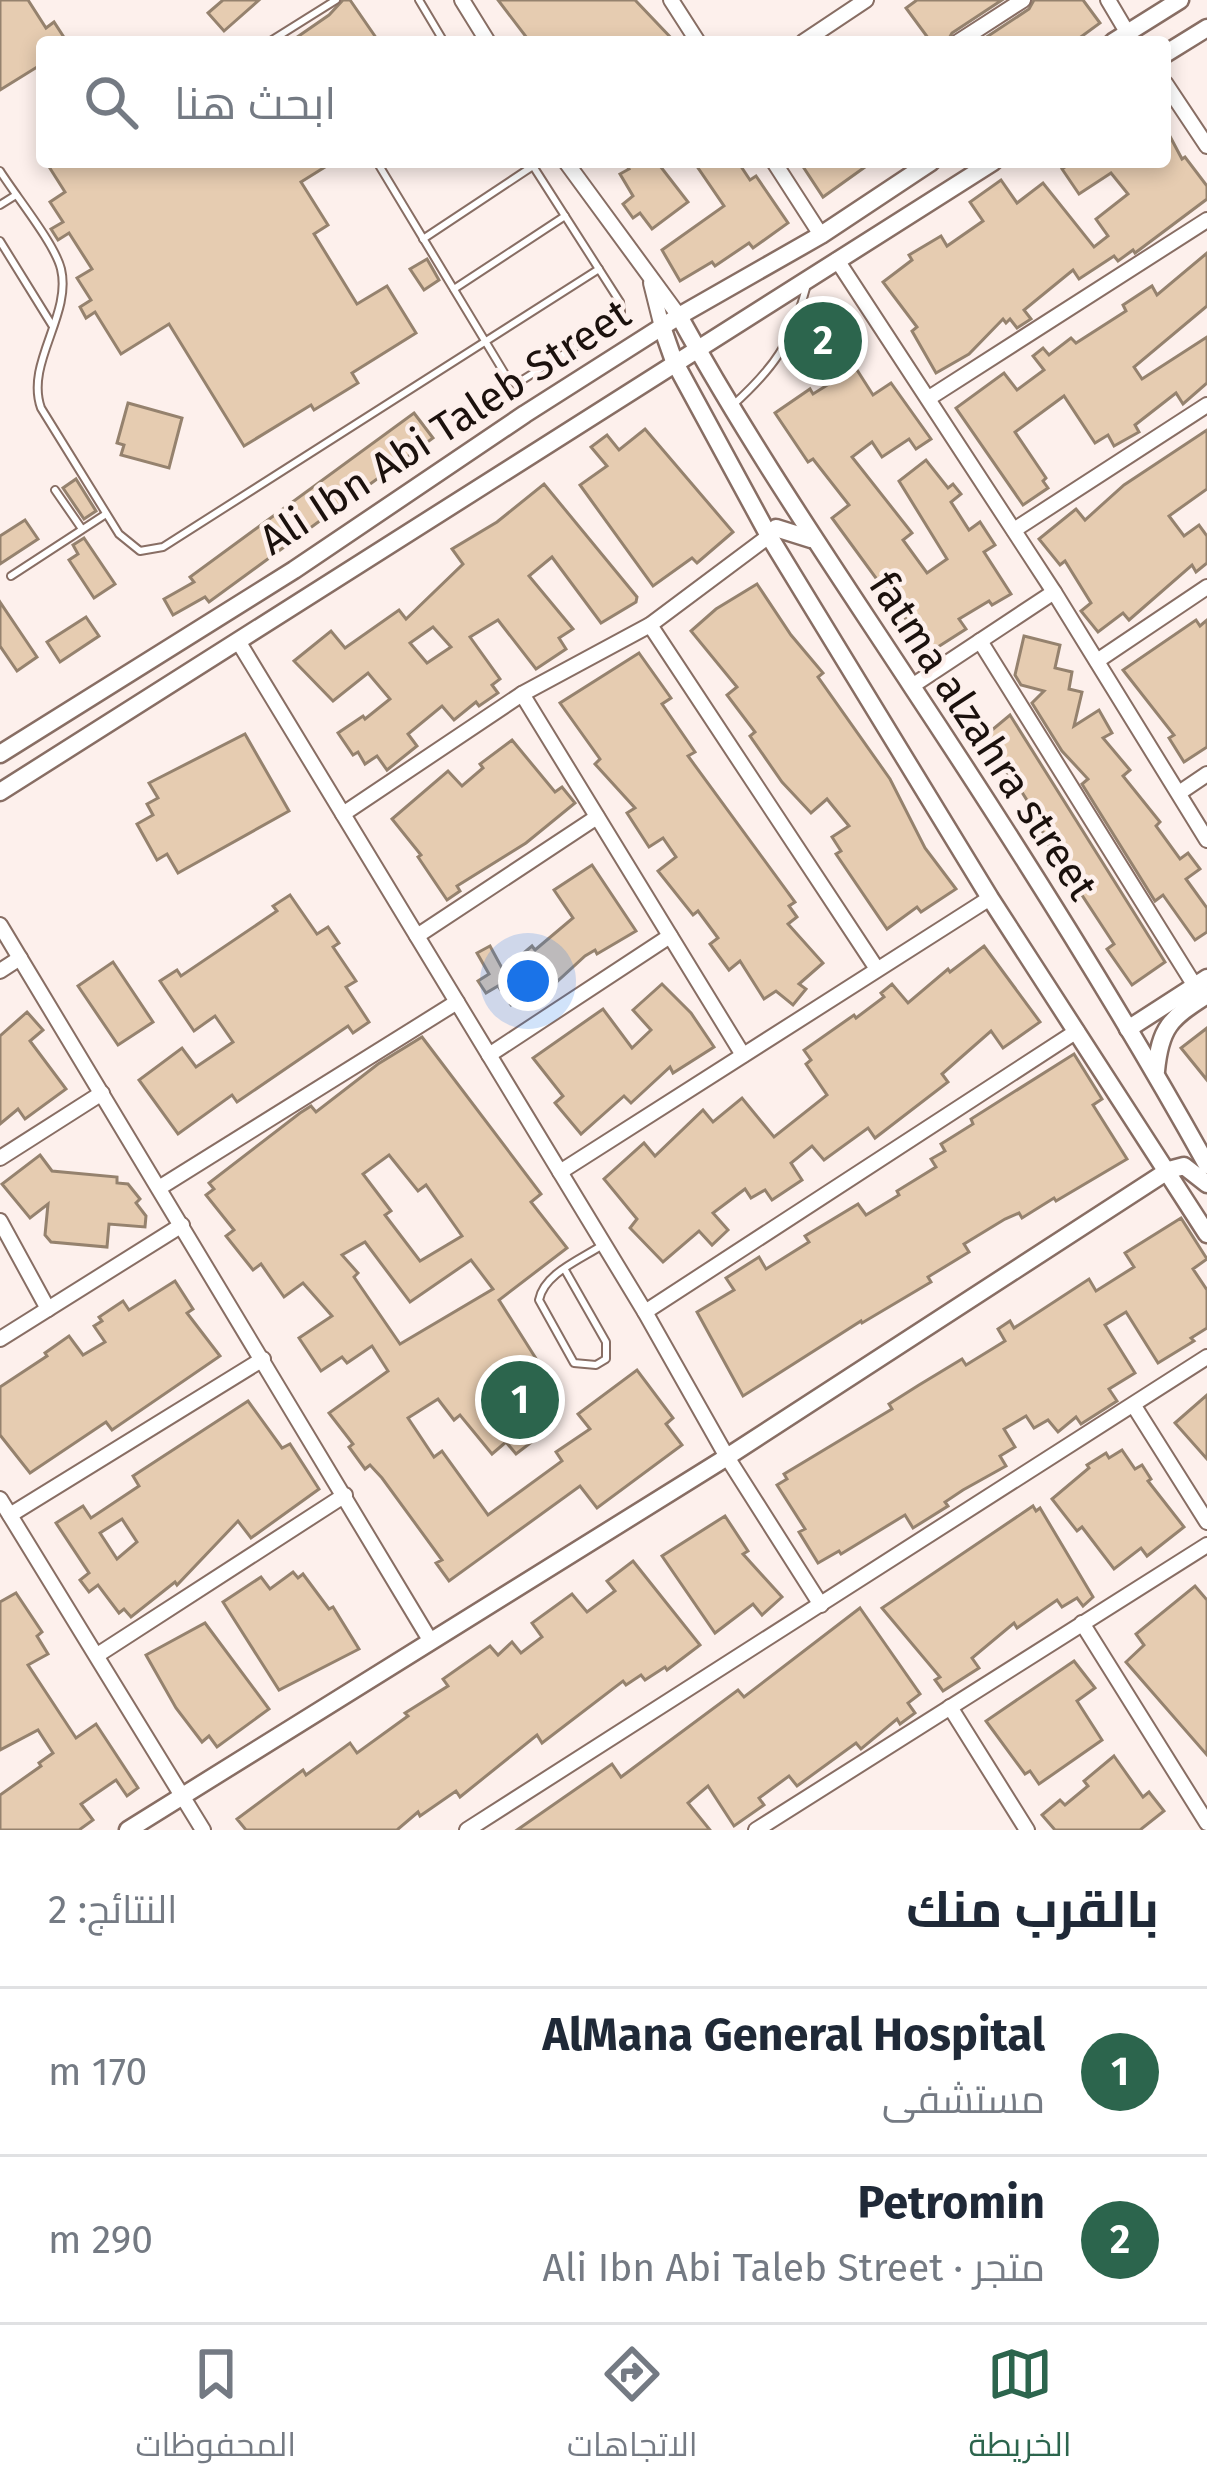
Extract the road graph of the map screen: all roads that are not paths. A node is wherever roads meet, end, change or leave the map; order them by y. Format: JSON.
{"nodes":[{"id":1,"x":336,"y":0,"type":"edge"},
{"id":2,"x":419,"y":0,"type":"edge"},
{"id":3,"x":462,"y":0,"type":"edge"},
{"id":4,"x":671,"y":0,"type":"edge"},
{"id":5,"x":1023,"y":0,"type":"edge"},
{"id":6,"x":1108,"y":0,"type":"edge"},
{"id":7,"x":1180,"y":0,"type":"edge"},
{"id":8,"x":864,"y":1,"type":"edge"},
{"id":9,"x":1207,"y":28,"type":"edge"},
{"id":10,"x":283,"y":33,"type":"junction"},
{"id":11,"x":278,"y":36,"type":"edge"},
{"id":12,"x":285,"y":36,"type":"edge"},
{"id":13,"x":440,"y":36,"type":"edge"},
{"id":14,"x":484,"y":36,"type":"edge"},
{"id":15,"x":694,"y":36,"type":"edge"},
{"id":16,"x":812,"y":36,"type":"edge"},
{"id":17,"x":967,"y":36,"type":"edge"},
{"id":18,"x":1120,"y":36,"type":"edge"},
{"id":19,"x":1122,"y":36,"type":"edge"},
{"id":20,"x":1171,"y":50,"type":"edge"},
{"id":21,"x":1171,"y":92,"type":"edge"},
{"id":22,"x":1207,"y":146,"type":"edge"},
{"id":23,"x":381,"y":168,"type":"edge"},
{"id":24,"x":529,"y":168,"type":"edge"},
{"id":25,"x":533,"y":168,"type":"edge"},
{"id":26,"x":570,"y":168,"type":"edge"},
{"id":27,"x":778,"y":168,"type":"edge"},
{"id":28,"x":922,"y":168,"type":"edge"},
{"id":29,"x":983,"y":168,"type":"edge"},
{"id":30,"x":0,"y":172,"type":"edge"},
{"id":31,"x":16,"y":195,"type":"junction"},
{"id":32,"x":0,"y":205,"type":"edge"},
{"id":33,"x":565,"y":216,"type":"junction"},
{"id":34,"x":1207,"y":220,"type":"edge"},
{"id":35,"x":821,"y":235,"type":"junction"},
{"id":36,"x":423,"y":239,"type":"junction"},
{"id":37,"x":0,"y":241,"type":"edge"},
{"id":38,"x":837,"y":260,"type":"junction"},
{"id":39,"x":598,"y":269,"type":"junction"},
{"id":40,"x":809,"y":277,"type":"junction"},
{"id":41,"x":651,"y":283,"type":"junction"},
{"id":42,"x":454,"y":289,"type":"junction"},
{"id":43,"x":680,"y":316,"type":"junction"},
{"id":44,"x":53,"y":326,"type":"junction"},
{"id":45,"x":662,"y":327,"type":"junction"},
{"id":46,"x":487,"y":344,"type":"junction"},
{"id":47,"x":696,"y":347,"type":"junction"},
{"id":48,"x":674,"y":361,"type":"junction"},
{"id":49,"x":928,"y":398,"type":"junction"},
{"id":50,"x":1207,"y":405,"type":"edge"},
{"id":51,"x":729,"y":408,"type":"junction"},
{"id":52,"x":55,"y":490,"type":"dead end"},
{"id":53,"x":106,"y":514,"type":"junction"},
{"id":54,"x":82,"y":530,"type":"junction"},
{"id":55,"x":1014,"y":530,"type":"junction"},
{"id":56,"x":769,"y":536,"type":"junction"},
{"id":57,"x":812,"y":539,"type":"junction"},
{"id":58,"x":11,"y":576,"type":"dead end"},
{"id":59,"x":1207,"y":587,"type":"edge"},
{"id":60,"x":1054,"y":592,"type":"junction"},
{"id":61,"x":650,"y":625,"type":"junction"},
{"id":62,"x":238,"y":641,"type":"junction"},
{"id":63,"x":980,"y":641,"type":"junction"},
{"id":64,"x":1096,"y":661,"type":"junction"},
{"id":65,"x":912,"y":686,"type":"junction"},
{"id":66,"x":522,"y":694,"type":"junction"},
{"id":67,"x":0,"y":754,"type":"edge"},
{"id":68,"x":1207,"y":774,"type":"edge"},
{"id":69,"x":0,"y":792,"type":"edge"},
{"id":70,"x":1179,"y":793,"type":"junction"},
{"id":71,"x":343,"y":814,"type":"junction"},
{"id":72,"x":597,"y":817,"type":"junction"},
{"id":73,"x":1207,"y":840,"type":"edge"},
{"id":74,"x":991,"y":898,"type":"junction"},
{"id":75,"x":0,"y":925,"type":"edge"},
{"id":76,"x":417,"y":936,"type":"junction"},
{"id":77,"x":670,"y":936,"type":"junction"},
{"id":78,"x":20,"y":958,"type":"junction"},
{"id":79,"x":878,"y":969,"type":"junction"},
{"id":80,"x":0,"y":970,"type":"edge"},
{"id":81,"x":1203,"y":986,"type":"edge"},
{"id":82,"x":457,"y":1002,"type":"junction"},
{"id":83,"x":1128,"y":1029,"type":"junction"},
{"id":84,"x":1077,"y":1031,"type":"junction"},
{"id":85,"x":489,"y":1055,"type":"junction"},
{"id":86,"x":743,"y":1055,"type":"junction"},
{"id":87,"x":1156,"y":1072,"type":"junction"},
{"id":88,"x":102,"y":1093,"type":"junction"},
{"id":89,"x":0,"y":1158,"type":"edge"},
{"id":90,"x":1207,"y":1165,"type":"edge"},
{"id":91,"x":1168,"y":1170,"type":"junction"},
{"id":92,"x":560,"y":1172,"type":"junction"},
{"id":93,"x":1207,"y":1184,"type":"edge"},
{"id":94,"x":159,"y":1188,"type":"junction"},
{"id":95,"x":0,"y":1221,"type":"edge"},
{"id":96,"x":182,"y":1225,"type":"junction"},
{"id":97,"x":1207,"y":1234,"type":"edge"},
{"id":98,"x":604,"y":1244,"type":"junction"},
{"id":99,"x":565,"y":1270,"type":"junction"},
{"id":100,"x":48,"y":1309,"type":"junction"},
{"id":101,"x":645,"y":1312,"type":"junction"},
{"id":102,"x":0,"y":1339,"type":"edge"},
{"id":103,"x":1207,"y":1357,"type":"edge"},
{"id":104,"x":263,"y":1359,"type":"junction"},
{"id":105,"x":1134,"y":1406,"type":"junction"},
{"id":106,"x":727,"y":1456,"type":"junction"},
{"id":107,"x":345,"y":1495,"type":"junction"},
{"id":108,"x":0,"y":1499,"type":"edge"},
{"id":109,"x":10,"y":1515,"type":"junction"},
{"id":110,"x":1207,"y":1522,"type":"edge"},
{"id":111,"x":1207,"y":1545,"type":"edge"},
{"id":112,"x":821,"y":1605,"type":"junction"},
{"id":113,"x":1082,"y":1623,"type":"junction"},
{"id":114,"x":430,"y":1640,"type":"junction"},
{"id":115,"x":98,"y":1654,"type":"junction"},
{"id":116,"x":950,"y":1707,"type":"junction"},
{"id":117,"x":180,"y":1795,"type":"junction"},
{"id":118,"x":1207,"y":1822,"type":"edge"},
{"id":119,"x":780,"y":1824,"type":"edge"},
{"id":120,"x":128,"y":1830,"type":"edge"},
{"id":121,"x":203,"y":1830,"type":"edge"},
{"id":122,"x":467,"y":1830,"type":"edge"},
{"id":123,"x":756,"y":1830,"type":"edge"},
{"id":124,"x":1027,"y":1830,"type":"edge"}],
"edges":[{"from":1,"to":10,"type":"lane"},
{"from":2,"to":13,"type":"lane"},
{"from":3,"to":14,"type":"street"},
{"from":4,"to":15,"type":"street"},
{"from":5,"to":17,"type":"street"},
{"from":6,"to":18,"type":"street"},
{"from":7,"to":19,"type":"street"},
{"from":8,"to":16,"type":"street"},
{"from":9,"to":20,"type":"street"},
{"from":10,"to":11,"type":"lane"},
{"from":10,"to":12,"type":"lane"},
{"from":21,"to":22,"type":"street"},
{"from":23,"to":36,"type":"lane"},
{"from":24,"to":36,"type":"lane"},
{"from":25,"to":33,"type":"lane"},
{"from":26,"to":41,"type":"street"},
{"from":27,"to":35,"type":"street"},
{"from":28,"to":35,"type":"street","name":"Ali Ibn Abi Taleb Street"},
{"from":29,"to":38,"type":"street"},
{"from":30,"to":31,"type":"lane"},
{"from":31,"to":32,"type":"lane"},
{"from":31,"to":44,"type":"lane"},
{"from":33,"to":39,"type":"lane"},
{"from":33,"to":42,"type":"lane"},
{"from":34,"to":49,"type":"street"},
{"from":35,"to":43,"type":"street","name":"Ali Ibn Abi Taleb Street"},
{"from":36,"to":42,"type":"lane"},
{"from":37,"to":44,"type":"lane"},
{"from":38,"to":40,"type":"street"},
{"from":38,"to":49,"type":"street"},
{"from":39,"to":46,"type":"lane"},
{"from":39,"to":46,"type":"lane"},
{"from":40,"to":47,"type":"street"},
{"from":40,"to":51,"type":"lane"},
{"from":41,"to":43,"type":"street"},
{"from":41,"to":45,"type":"street"},
{"from":42,"to":46,"type":"lane"},
{"from":43,"to":45,"type":"street","name":"Ali Ibn Abi Taleb Street"},
{"from":43,"to":47,"type":"street","name":"fatma alzahra street"},
{"from":44,"to":53,"type":"lane"},
{"from":45,"to":48,"type":"street"},
{"from":45,"to":67,"type":"street","name":"Ali Ibn Abi Taleb Street"},
{"from":46,"to":53,"type":"lane"},
{"from":47,"to":48,"type":"street"},
{"from":47,"to":51,"type":"street","name":"fatma alzahra street"},
{"from":48,"to":56,"type":"street"},
{"from":48,"to":62,"type":"street"},
{"from":49,"to":55,"type":"street"},
{"from":50,"to":55,"type":"street"},
{"from":51,"to":57,"type":"street","name":"fatma alzahra street"},
{"from":52,"to":54,"type":"lane"},
{"from":53,"to":54,"type":"lane"},
{"from":54,"to":58,"type":"lane"},
{"from":55,"to":60,"type":"street"},
{"from":56,"to":57,"type":"street"},
{"from":56,"to":61,"type":"street"},
{"from":56,"to":74,"type":"street"},
{"from":57,"to":65,"type":"street","name":"fatma alzahra street"},
{"from":59,"to":64,"type":"street"},
{"from":60,"to":63,"type":"street"},
{"from":60,"to":64,"type":"street"},
{"from":61,"to":66,"type":"street"},
{"from":61,"to":79,"type":"street"},
{"from":62,"to":69,"type":"street"},
{"from":62,"to":71,"type":"street"},
{"from":63,"to":65,"type":"street"},
{"from":63,"to":81,"type":"street"},
{"from":64,"to":70,"type":"street"},
{"from":65,"to":83,"type":"street","name":"fatma alzahra street"},
{"from":66,"to":71,"type":"street"},
{"from":66,"to":72,"type":"street"},
{"from":68,"to":70,"type":"street"},
{"from":70,"to":73,"type":"street"},
{"from":71,"to":76,"type":"street"},
{"from":72,"to":76,"type":"street"},
{"from":72,"to":77,"type":"street"},
{"from":74,"to":79,"type":"street"},
{"from":74,"to":84,"type":"street"},
{"from":75,"to":78,"type":"street"},
{"from":76,"to":82,"type":"street"},
{"from":77,"to":85,"type":"street"},
{"from":77,"to":86,"type":"street"},
{"from":78,"to":80,"type":"street"},
{"from":78,"to":88,"type":"street"},
{"from":79,"to":86,"type":"street"},
{"from":81,"to":83,"type":"street"},
{"from":81,"to":87,"type":"street"},
{"from":82,"to":85,"type":"street"},
{"from":82,"to":94,"type":"street"},
{"from":83,"to":87,"type":"street","name":"fatma alzahra street"},
{"from":84,"to":91,"type":"street"},
{"from":84,"to":101,"type":"street"},
{"from":85,"to":92,"type":"street"},
{"from":86,"to":92,"type":"street"},
{"from":87,"to":90,"type":"street","name":"fatma alzahra street"},
{"from":88,"to":89,"type":"street"},
{"from":88,"to":94,"type":"street"},
{"from":91,"to":93,"type":"street"},
{"from":91,"to":97,"type":"street"},
{"from":91,"to":106,"type":"street"},
{"from":92,"to":98,"type":"street"},
{"from":94,"to":96,"type":"street"},
{"from":95,"to":100,"type":"street"},
{"from":96,"to":100,"type":"street"},
{"from":96,"to":104,"type":"street"},
{"from":98,"to":99,"type":"lane"},
{"from":98,"to":101,"type":"street"},
{"from":99,"to":99,"type":"lane"},
{"from":100,"to":102,"type":"street"},
{"from":101,"to":106,"type":"street"},
{"from":103,"to":105,"type":"street"},
{"from":104,"to":107,"type":"street"},
{"from":104,"to":109,"type":"street"},
{"from":105,"to":110,"type":"street"},
{"from":105,"to":112,"type":"street"},
{"from":106,"to":112,"type":"street"},
{"from":106,"to":114,"type":"street"},
{"from":107,"to":114,"type":"street"},
{"from":107,"to":115,"type":"street"},
{"from":108,"to":109,"type":"street"},
{"from":109,"to":115,"type":"street"},
{"from":111,"to":113,"type":"street"},
{"from":112,"to":122,"type":"street"},
{"from":113,"to":116,"type":"street"},
{"from":113,"to":118,"type":"street"},
{"from":114,"to":117,"type":"street"},
{"from":115,"to":117,"type":"street"},
{"from":116,"to":119,"type":"street"},
{"from":116,"to":124,"type":"street"},
{"from":117,"to":120,"type":"street"},
{"from":117,"to":121,"type":"street"},
{"from":119,"to":123,"type":"street"}]}
